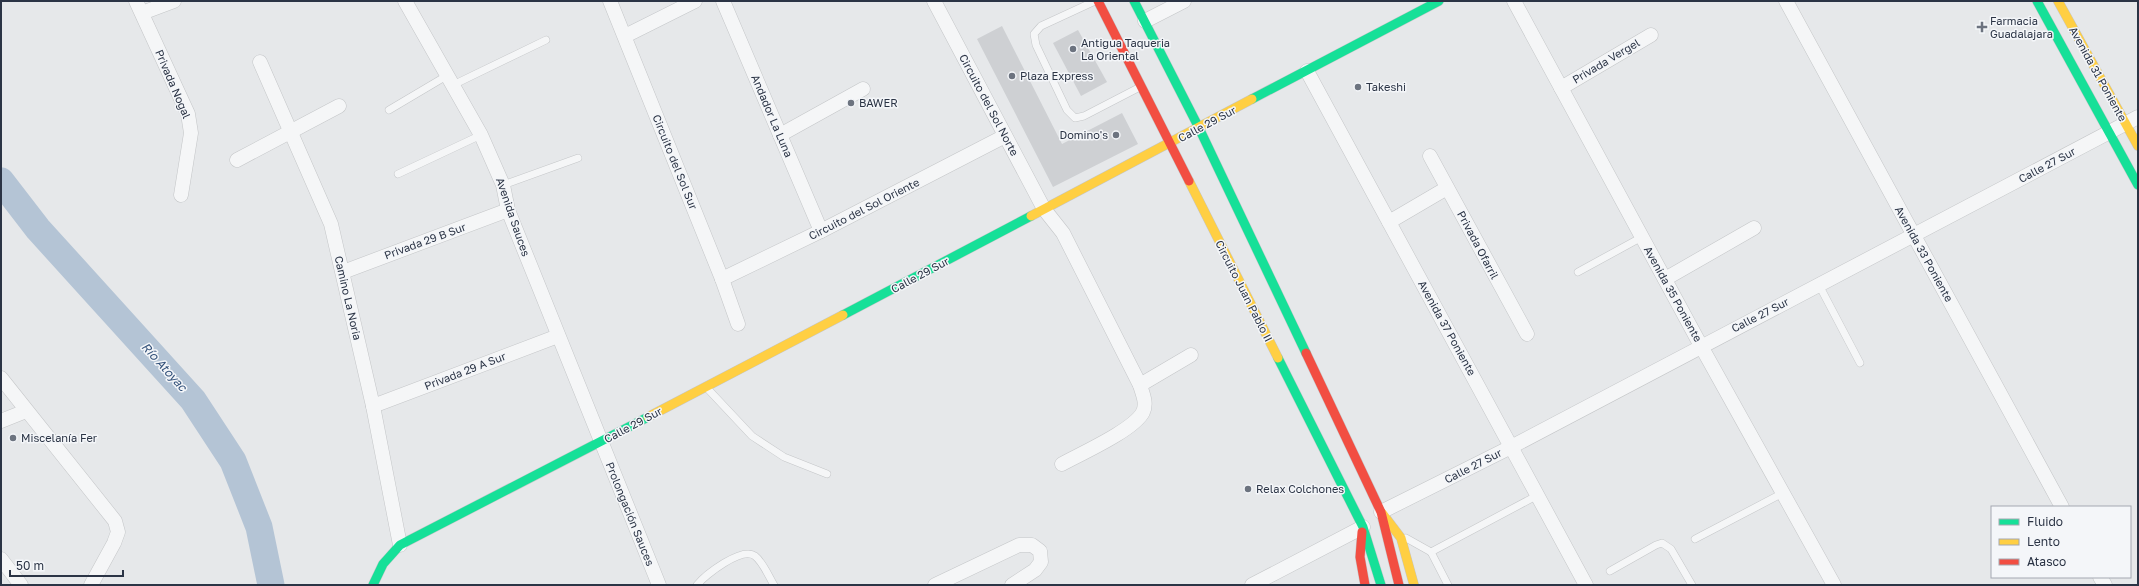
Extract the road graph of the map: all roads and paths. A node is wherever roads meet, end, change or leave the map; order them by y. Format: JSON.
{"nodes":[{"id":1,"x":174,"y":1,"type":"edge"},
{"id":2,"x":405,"y":1,"type":"edge"},
{"id":3,"x":610,"y":1,"type":"edge"},
{"id":4,"x":695,"y":1,"type":"edge"},
{"id":5,"x":723,"y":1,"type":"edge"},
{"id":6,"x":934,"y":1,"type":"edge"},
{"id":7,"x":1095,"y":1,"type":"edge"},
{"id":8,"x":1098,"y":1,"type":"edge"},
{"id":9,"x":1134,"y":1,"type":"edge"},
{"id":10,"x":1184,"y":1,"type":"edge"},
{"id":11,"x":1439,"y":1,"type":"edge"},
{"id":12,"x":1514,"y":1,"type":"edge"},
{"id":13,"x":1786,"y":1,"type":"edge"},
{"id":14,"x":2037,"y":1,"type":"edge"},
{"id":15,"x":2058,"y":1,"type":"edge"},
{"id":16,"x":139,"y":7,"type":"edge"},
{"id":17,"x":1144,"y":21,"type":"junction"},
{"id":18,"x":1651,"y":35,"type":"dead end"},
{"id":19,"x":626,"y":36,"type":"junction"},
{"id":20,"x":546,"y":40,"type":"dead end"},
{"id":21,"x":260,"y":62,"type":"dead end"},
{"id":22,"x":1307,"y":70,"type":"junction"},
{"id":23,"x":450,"y":80,"type":"junction"},
{"id":24,"x":1141,"y":87,"type":"junction"},
{"id":25,"x":1561,"y":88,"type":"junction"},
{"id":26,"x":863,"y":89,"type":"dead end"},
{"id":27,"x":338,"y":106,"type":"dead end"},
{"id":28,"x":389,"y":110,"type":"dead end"},
{"id":29,"x":2138,"y":117,"type":"edge"},
{"id":30,"x":2125,"y":123,"type":"junction"},
{"id":31,"x":1199,"y":128,"type":"junction"},
{"id":32,"x":291,"y":132,"type":"junction"},
{"id":33,"x":2109,"y":132,"type":"junction"},
{"id":34,"x":481,"y":135,"type":"junction"},
{"id":35,"x":780,"y":135,"type":"junction"},
{"id":36,"x":1005,"y":136,"type":"junction"},
{"id":37,"x":1170,"y":143,"type":"junction"},
{"id":38,"x":2138,"y":146,"type":"edge"},
{"id":39,"x":1430,"y":156,"type":"dead end"},
{"id":40,"x":578,"y":158,"type":"dead end"},
{"id":41,"x":237,"y":160,"type":"dead end"},
{"id":42,"x":398,"y":174,"type":"dead end"},
{"id":43,"x":503,"y":185,"type":"junction"},
{"id":44,"x":2138,"y":185,"type":"edge"},
{"id":45,"x":1448,"y":188,"type":"junction"},
{"id":46,"x":181,"y":195,"type":"dead end"},
{"id":47,"x":1044,"y":209,"type":"junction"},
{"id":48,"x":508,"y":210,"type":"junction"},
{"id":49,"x":1389,"y":222,"type":"junction"},
{"id":50,"x":1754,"y":228,"type":"dead end"},
{"id":51,"x":821,"y":231,"type":"junction"},
{"id":52,"x":1914,"y":235,"type":"junction"},
{"id":53,"x":1642,"y":237,"type":"junction"},
{"id":54,"x":343,"y":272,"type":"junction"},
{"id":55,"x":1578,"y":272,"type":"dead end"},
{"id":56,"x":722,"y":279,"type":"junction"},
{"id":57,"x":1665,"y":279,"type":"junction"},
{"id":58,"x":1819,"y":285,"type":"junction"},
{"id":59,"x":738,"y":324,"type":"dead end"},
{"id":60,"x":1526,"y":334,"type":"dead end"},
{"id":61,"x":558,"y":336,"type":"junction"},
{"id":62,"x":1701,"y":346,"type":"junction"},
{"id":63,"x":1191,"y":355,"type":"dead end"},
{"id":64,"x":1860,"y":363,"type":"dead end"},
{"id":65,"x":1,"y":378,"type":"edge"},
{"id":66,"x":1140,"y":385,"type":"junction"},
{"id":67,"x":706,"y":387,"type":"junction"},
{"id":68,"x":373,"y":406,"type":"junction"},
{"id":69,"x":26,"y":411,"type":"junction"},
{"id":70,"x":1,"y":421,"type":"edge"},
{"id":71,"x":601,"y":442,"type":"junction"},
{"id":72,"x":1512,"y":447,"type":"junction"},
{"id":73,"x":1062,"y":464,"type":"dead end"},
{"id":74,"x":826,"y":474,"type":"dead end"},
{"id":75,"x":1783,"y":493,"type":"junction"},
{"id":76,"x":1538,"y":495,"type":"junction"},
{"id":77,"x":2061,"y":506,"type":"edge"},
{"id":78,"x":1381,"y":512,"type":"junction"},
{"id":79,"x":1363,"y":527,"type":"junction"},
{"id":80,"x":1402,"y":537,"type":"junction"},
{"id":81,"x":1695,"y":539,"type":"dead end"},
{"id":82,"x":400,"y":546,"type":"junction"},
{"id":83,"x":1431,"y":552,"type":"junction"},
{"id":84,"x":1,"y":559,"type":"edge"},
{"id":85,"x":1610,"y":570,"type":"dead end"},
{"id":86,"x":21,"y":585,"type":"edge"},
{"id":87,"x":91,"y":585,"type":"edge"},
{"id":88,"x":373,"y":585,"type":"edge"},
{"id":89,"x":659,"y":585,"type":"edge"},
{"id":90,"x":697,"y":585,"type":"edge"},
{"id":91,"x":774,"y":585,"type":"edge"},
{"id":92,"x":935,"y":585,"type":"edge"},
{"id":93,"x":1012,"y":585,"type":"edge"},
{"id":94,"x":1252,"y":585,"type":"edge"},
{"id":95,"x":1365,"y":585,"type":"edge"},
{"id":96,"x":1381,"y":585,"type":"edge"},
{"id":97,"x":1399,"y":585,"type":"edge"},
{"id":98,"x":1414,"y":585,"type":"edge"},
{"id":99,"x":1448,"y":585,"type":"edge"},
{"id":100,"x":1586,"y":585,"type":"edge"},
{"id":101,"x":1692,"y":585,"type":"edge"},
{"id":102,"x":1834,"y":585,"type":"edge"}],
"edges":[{"from":1,"to":16,"type":"street"},
{"from":2,"to":23,"type":"street","name":"Avenida Sauces"},
{"from":3,"to":19,"type":"street","name":"Circuito del Sol Sur"},
{"from":4,"to":19,"type":"street"},
{"from":5,"to":35,"type":"street","name":"Andador La Luna"},
{"from":6,"to":36,"type":"street","name":"Circuito del Sol Norte"},
{"from":7,"to":24,"type":"lane"},
{"from":8,"to":24,"type":"main road","name":"Circuito Juan Pablo II"},
{"from":9,"to":17,"type":"main road"},
{"from":10,"to":17,"type":"street"},
{"from":11,"to":22,"type":"main road","name":"Calle 29 Sur"},
{"from":12,"to":25,"type":"street","name":"Avenida 35 Poniente"},
{"from":13,"to":52,"type":"street","name":"Avenida 33 Poniente"},
{"from":14,"to":33,"type":"main road","name":"Avenida 31 Poniente"},
{"from":15,"to":30,"type":"main road","name":"Avenida 31 Poniente"},
{"from":16,"to":46,"type":"street","name":"Privada Nogal"},
{"from":17,"to":31,"type":"main road"},
{"from":18,"to":25,"type":"street","name":"Privada Vergel"},
{"from":19,"to":56,"type":"street","name":"Circuito del Sol Sur"},
{"from":20,"to":23,"type":"lane"},
{"from":21,"to":32,"type":"street","name":"Camino La Noria"},
{"from":22,"to":31,"type":"main road","name":"Calle 29 Sur"},
{"from":22,"to":49,"type":"street","name":"Avenida 37 Poniente"},
{"from":23,"to":28,"type":"lane"},
{"from":23,"to":34,"type":"street","name":"Avenida Sauces"},
{"from":24,"to":37,"type":"main road","name":"Circuito Juan Pablo II"},
{"from":25,"to":53,"type":"street","name":"Avenida 35 Poniente"},
{"from":26,"to":35,"type":"street"},
{"from":27,"to":32,"type":"street"},
{"from":29,"to":30,"type":"street","name":"Calle 27 Sur"},
{"from":30,"to":33,"type":"street","name":"Calle 27 Sur"},
{"from":30,"to":38,"type":"main road","name":"Avenida 31 Poniente"},
{"from":31,"to":37,"type":"main road","name":"Calle 29 Sur"},
{"from":31,"to":78,"type":"main road"},
{"from":32,"to":41,"type":"street"},
{"from":32,"to":54,"type":"street","name":"Camino La Noria"},
{"from":33,"to":44,"type":"main road","name":"Avenida 31 Poniente"},
{"from":33,"to":52,"type":"street","name":"Calle 27 Sur"},
{"from":34,"to":42,"type":"lane"},
{"from":34,"to":43,"type":"street","name":"Avenida Sauces"},
{"from":35,"to":51,"type":"street","name":"Andador La Luna"},
{"from":36,"to":47,"type":"street","name":"Circuito del Sol Norte"},
{"from":36,"to":51,"type":"street","name":"Circuito del Sol Oriente"},
{"from":37,"to":47,"type":"main road","name":"Calle 29 Sur"},
{"from":37,"to":79,"type":"main road","name":"Circuito Juan Pablo II"},
{"from":39,"to":45,"type":"street","name":"Privada Ofarril"},
{"from":40,"to":43,"type":"lane"},
{"from":43,"to":48,"type":"street","name":"Avenida Sauces"},
{"from":45,"to":49,"type":"street"},
{"from":45,"to":60,"type":"street","name":"Privada Ofarril"},
{"from":47,"to":66,"type":"street","name":"Circuito del Sol Norte"},
{"from":47,"to":67,"type":"main road","name":"Calle 29 Sur"},
{"from":48,"to":54,"type":"street","name":"Privada 29 B Sur"},
{"from":48,"to":61,"type":"street","name":"Avenida Sauces"},
{"from":49,"to":72,"type":"street","name":"Avenida 37 Poniente"},
{"from":50,"to":57,"type":"street"},
{"from":51,"to":56,"type":"street","name":"Circuito del Sol Oriente"},
{"from":52,"to":58,"type":"street","name":"Calle 27 Sur"},
{"from":52,"to":77,"type":"street","name":"Avenida 33 Poniente"},
{"from":53,"to":55,"type":"lane"},
{"from":53,"to":57,"type":"street","name":"Avenida 35 Poniente"},
{"from":54,"to":68,"type":"street","name":"Camino La Noria"},
{"from":56,"to":59,"type":"street","name":"Circuito del Sol Sur"},
{"from":57,"to":62,"type":"street","name":"Avenida 35 Poniente"},
{"from":58,"to":62,"type":"street","name":"Calle 27 Sur"},
{"from":58,"to":64,"type":"lane"},
{"from":61,"to":68,"type":"street","name":"Privada 29 A Sur"},
{"from":61,"to":71,"type":"street","name":"Avenida Sauces"},
{"from":62,"to":72,"type":"street","name":"Calle 27 Sur"},
{"from":62,"to":75,"type":"street","name":"Avenida 35 Poniente"},
{"from":63,"to":66,"type":"street"},
{"from":65,"to":69,"type":"street"},
{"from":66,"to":73,"type":"street","name":"Circuito del Sol Norte"},
{"from":67,"to":71,"type":"main road","name":"Calle 29 Sur"},
{"from":67,"to":74,"type":"lane"},
{"from":68,"to":82,"type":"street","name":"Camino La Noria"},
{"from":69,"to":70,"type":"street"},
{"from":69,"to":87,"type":"street"},
{"from":71,"to":82,"type":"main road","name":"Calle 29 Sur"},
{"from":71,"to":89,"type":"street","name":"Prolongación Sauces"},
{"from":72,"to":76,"type":"street","name":"Avenida 37 Poniente"},
{"from":72,"to":78,"type":"street","name":"Calle 27 Sur"},
{"from":75,"to":81,"type":"lane"},
{"from":75,"to":102,"type":"street","name":"Avenida 35 Poniente"},
{"from":76,"to":83,"type":"lane"},
{"from":76,"to":100,"type":"street","name":"Avenida 37 Poniente"},
{"from":78,"to":80,"type":"main road"},
{"from":78,"to":97,"type":"main road"},
{"from":79,"to":94,"type":"street"},
{"from":79,"to":95,"type":"main road"},
{"from":79,"to":96,"type":"main road","name":"Circuito Juan Pablo II"},
{"from":80,"to":83,"type":"lane"},
{"from":80,"to":98,"type":"main road"},
{"from":82,"to":88,"type":"main road","name":"Calle 29 Sur"},
{"from":83,"to":99,"type":"lane"},
{"from":84,"to":86,"type":"street"},
{"from":85,"to":101,"type":"lane"},
{"from":90,"to":91,"type":"lane"},
{"from":92,"to":93,"type":"street"}]}
